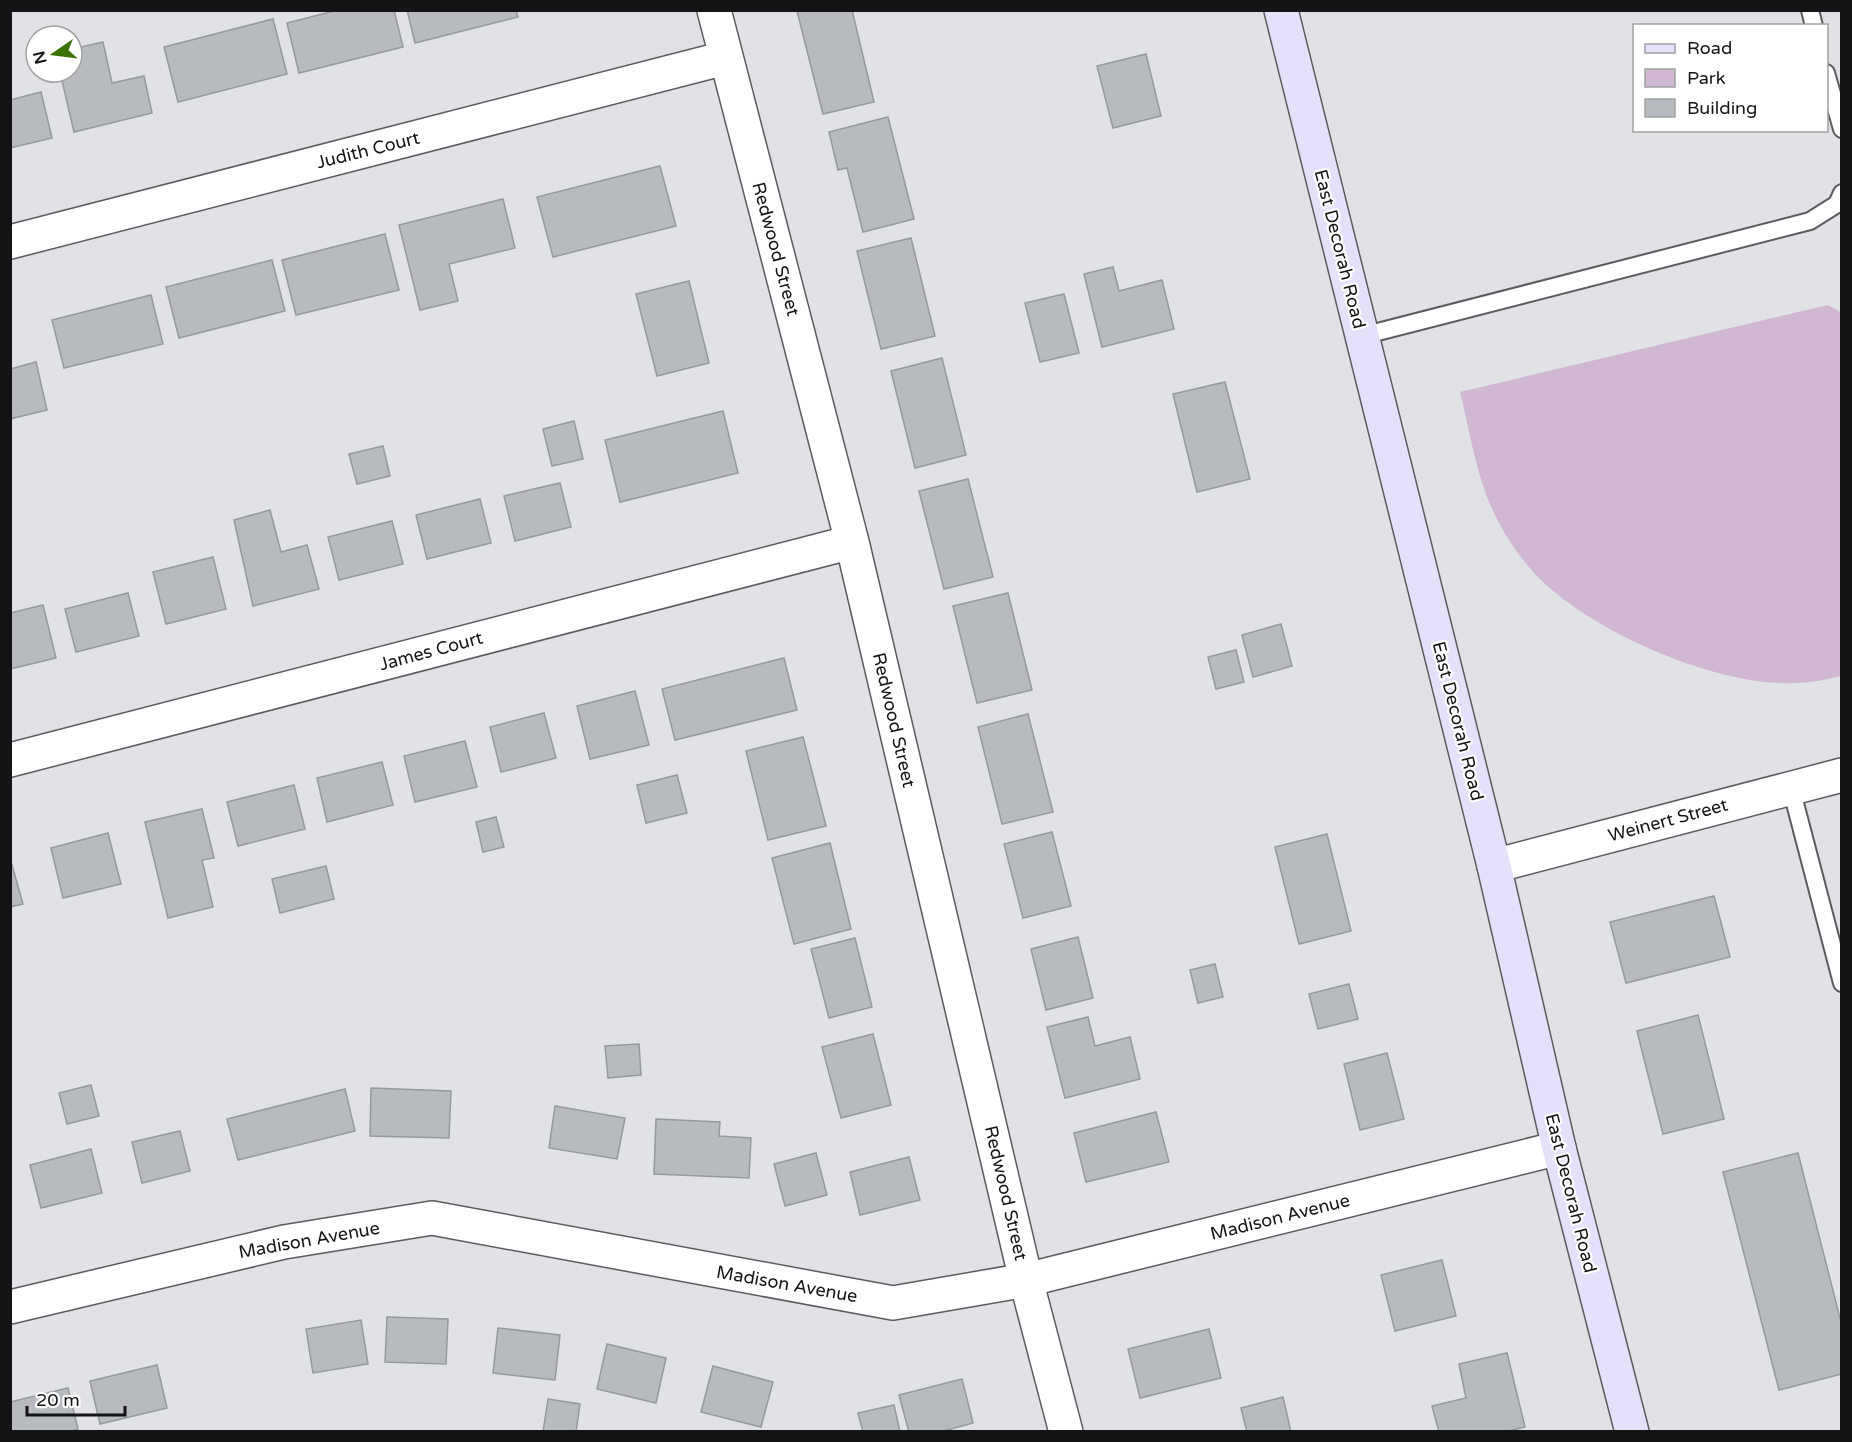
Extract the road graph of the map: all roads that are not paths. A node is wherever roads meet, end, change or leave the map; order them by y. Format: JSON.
{"nodes":[{"id":1,"x":714,"y":10,"type":"edge"},
{"id":2,"x":1281,"y":10,"type":"edge"},
{"id":3,"x":726,"y":58,"type":"junction"},
{"id":4,"x":1828,"y":76,"type":"edge"},
{"id":5,"x":1842,"y":129,"type":"edge"},
{"id":6,"x":1842,"y":193,"type":"edge"},
{"id":7,"x":10,"y":242,"type":"edge"},
{"id":8,"x":1362,"y":336,"type":"junction"},
{"id":9,"x":852,"y":542,"type":"junction"},
{"id":10,"x":10,"y":760,"type":"edge"},
{"id":11,"x":1842,"y":775,"type":"edge"},
{"id":12,"x":1791,"y":788,"type":"junction"},
{"id":13,"x":1494,"y":866,"type":"junction"},
{"id":14,"x":1842,"y":983,"type":"edge"},
{"id":15,"x":1559,"y":1148,"type":"junction"},
{"id":16,"x":1026,"y":1280,"type":"junction"},
{"id":17,"x":10,"y":1307,"type":"edge"},
{"id":18,"x":1066,"y":1431,"type":"edge"},
{"id":19,"x":1632,"y":1431,"type":"edge"}],
"edges":[{"from":1,"to":3,"type":"street","name":"Redwood Street"},
{"from":2,"to":8,"type":"street","name":"East Decorah Road"},
{"from":3,"to":7,"type":"street","name":"Judith Court"},
{"from":3,"to":9,"type":"street","name":"Redwood Street"},
{"from":4,"to":5,"type":"lane"},
{"from":6,"to":8,"type":"lane"},
{"from":8,"to":13,"type":"street","name":"East Decorah Road"},
{"from":9,"to":10,"type":"street","name":"James Court"},
{"from":9,"to":16,"type":"street","name":"Redwood Street"},
{"from":11,"to":12,"type":"street","name":"Weinert Street"},
{"from":12,"to":13,"type":"street","name":"Weinert Street"},
{"from":12,"to":14,"type":"lane"},
{"from":13,"to":15,"type":"street","name":"East Decorah Road"},
{"from":15,"to":16,"type":"street","name":"Madison Avenue"},
{"from":15,"to":19,"type":"street","name":"East Decorah Road"},
{"from":16,"to":17,"type":"street","name":"Madison Avenue"},
{"from":16,"to":18,"type":"street","name":"Redwood Street"}]}
